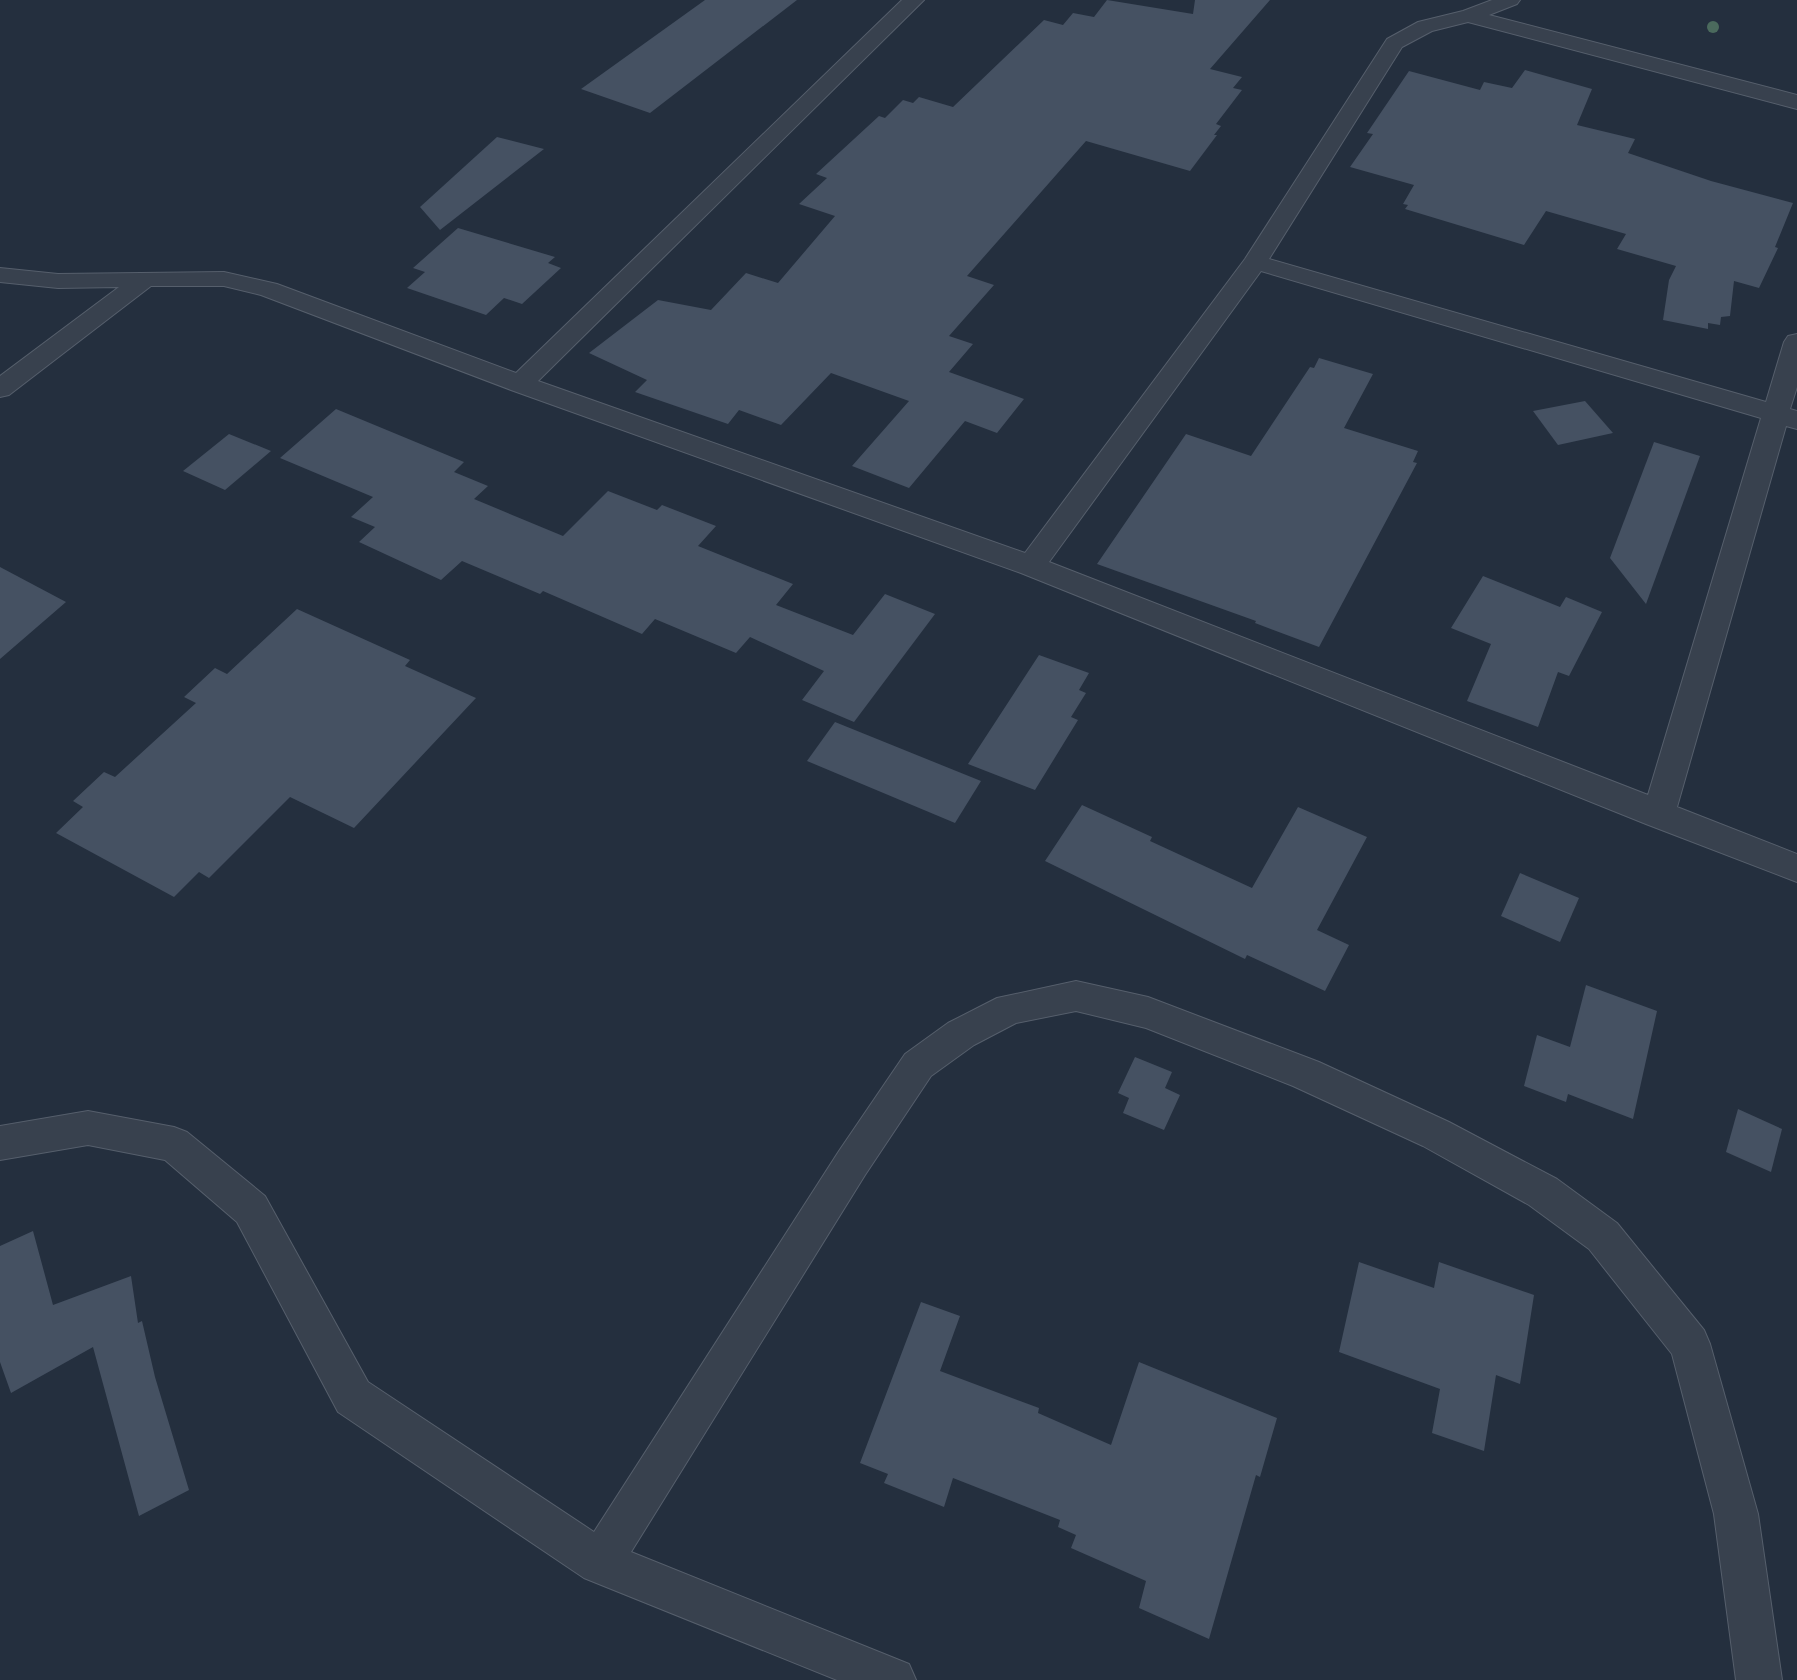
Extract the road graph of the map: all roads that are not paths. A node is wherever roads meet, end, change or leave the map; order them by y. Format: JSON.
{"nodes":[{"id":1,"x":914,"y":0,"type":"edge"},
{"id":2,"x":1510,"y":0,"type":"edge"},
{"id":3,"x":1469,"y":16,"type":"junction"},
{"id":4,"x":1797,"y":102,"type":"edge"},
{"id":5,"x":1255,"y":262,"type":"junction"},
{"id":6,"x":0,"y":275,"type":"edge"},
{"id":7,"x":145,"y":279,"type":"junction"},
{"id":8,"x":1797,"y":342,"type":"edge"},
{"id":9,"x":520,"y":384,"type":"junction"},
{"id":10,"x":0,"y":389,"type":"edge"},
{"id":11,"x":1787,"y":417,"type":"edge"},
{"id":12,"x":1030,"y":566,"type":"junction"},
{"id":13,"x":1658,"y":815,"type":"junction"},
{"id":14,"x":1797,"y":868,"type":"edge"},
{"id":15,"x":0,"y":1143,"type":"edge"},
{"id":16,"x":600,"y":1562,"type":"junction"},
{"id":17,"x":893,"y":1680,"type":"edge"},
{"id":18,"x":1759,"y":1680,"type":"edge"}],
"edges":[{"from":1,"to":9,"type":"street"},
{"from":2,"to":3,"type":"street"},
{"from":3,"to":4,"type":"street"},
{"from":3,"to":5,"type":"street"},
{"from":5,"to":11,"type":"street"},
{"from":5,"to":12,"type":"street"},
{"from":6,"to":7,"type":"street"},
{"from":7,"to":9,"type":"street"},
{"from":7,"to":10,"type":"street"},
{"from":8,"to":11,"type":"street"},
{"from":9,"to":12,"type":"street"},
{"from":11,"to":13,"type":"street"},
{"from":12,"to":13,"type":"street"},
{"from":13,"to":14,"type":"street"},
{"from":15,"to":16,"type":"street"},
{"from":16,"to":17,"type":"street"},
{"from":16,"to":18,"type":"street"}]}
